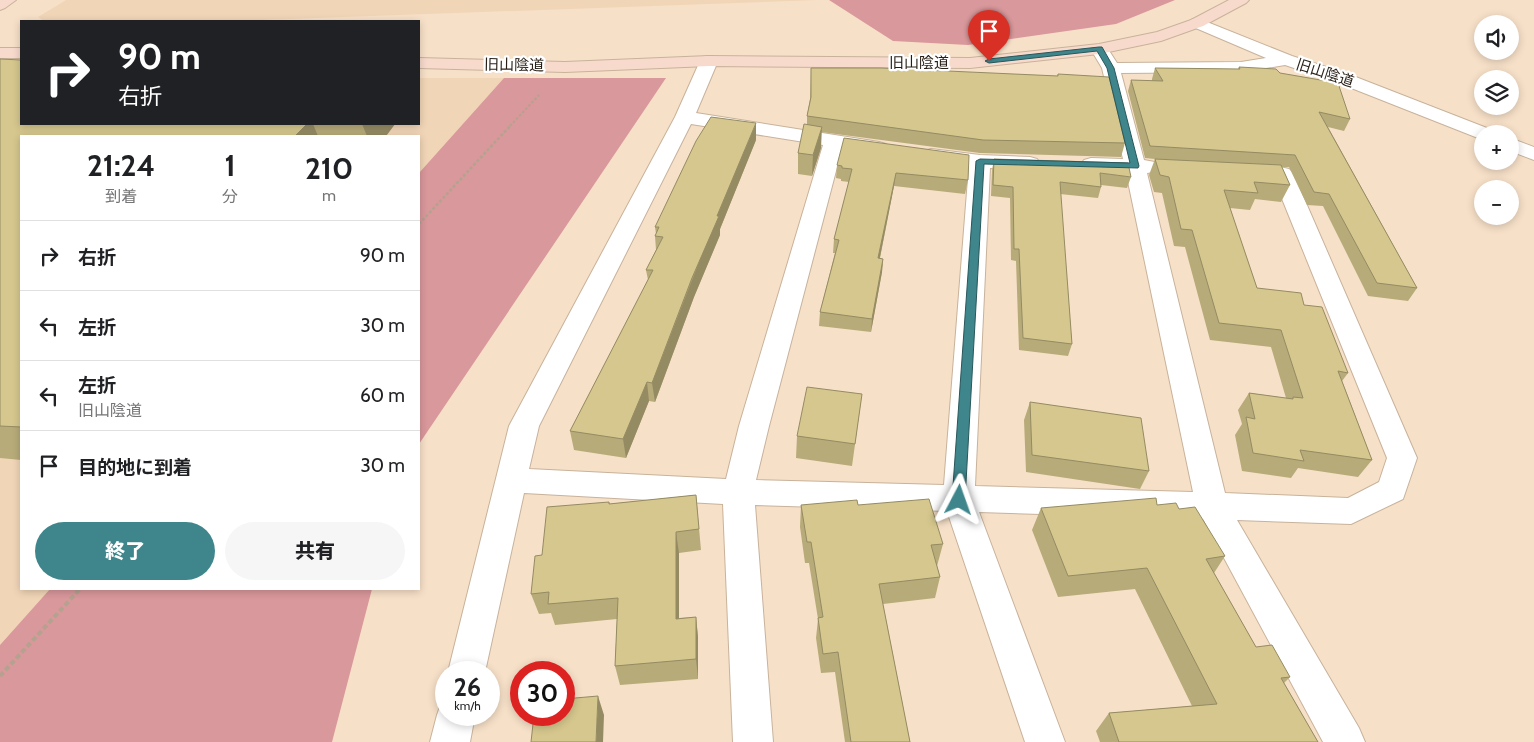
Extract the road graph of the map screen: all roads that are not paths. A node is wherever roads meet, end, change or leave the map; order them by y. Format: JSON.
{"nodes":[{"id":1,"x":8,"y":0,"type":"edge"},
{"id":2,"x":1241,"y":0,"type":"edge"},
{"id":3,"x":0,"y":4,"type":"edge"},
{"id":4,"x":1197,"y":23,"type":"junction"},
{"id":5,"x":0,"y":53,"type":"edge"},
{"id":6,"x":20,"y":53,"type":"edge"},
{"id":7,"x":1105,"y":58,"type":"junction"},
{"id":8,"x":1286,"y":60,"type":"junction"},
{"id":9,"x":709,"y":61,"type":"junction"},
{"id":10,"x":420,"y":63,"type":"edge"},
{"id":11,"x":685,"y":117,"type":"junction"},
{"id":12,"x":1474,"y":130,"type":"edge"},
{"id":13,"x":834,"y":142,"type":"junction"},
{"id":14,"x":1519,"y":148,"type":"edge"},
{"id":15,"x":1534,"y":154,"type":"edge"},
{"id":16,"x":980,"y":161,"type":"junction"},
{"id":17,"x":1048,"y":163,"type":"edge"},
{"id":18,"x":1077,"y":164,"type":"edge"},
{"id":19,"x":1135,"y":166,"type":"junction"},
{"id":20,"x":1174,"y":168,"type":"edge"},
{"id":21,"x":1233,"y":171,"type":"edge"},
{"id":22,"x":510,"y":480,"type":"junction"},
{"id":23,"x":738,"y":492,"type":"junction"},
{"id":24,"x":959,"y":500,"type":"junction"},
{"id":25,"x":1212,"y":506,"type":"junction"},
{"id":26,"x":469,"y":661,"type":"edge"},
{"id":27,"x":454,"y":726,"type":"edge"},
{"id":28,"x":450,"y":742,"type":"edge"},
{"id":29,"x":753,"y":742,"type":"edge"},
{"id":30,"x":1045,"y":742,"type":"edge"},
{"id":31,"x":1345,"y":742,"type":"edge"}],
"edges":[{"from":1,"to":3,"type":"street"},
{"from":2,"to":4,"type":"street"},
{"from":4,"to":7,"type":"street","name":"旧山陰道"},
{"from":4,"to":8,"type":"street","name":"旧山陰道"},
{"from":5,"to":6,"type":"street"},
{"from":7,"to":8,"type":"street"},
{"from":7,"to":9,"type":"street","name":"旧山陰道"},
{"from":7,"to":19,"type":"street"},
{"from":8,"to":12,"type":"street","name":"旧山陰道"},
{"from":9,"to":10,"type":"street","name":"旧山陰道"},
{"from":9,"to":11,"type":"street"},
{"from":11,"to":13,"type":"street"},
{"from":11,"to":22,"type":"street"},
{"from":13,"to":16,"type":"street"},
{"from":13,"to":23,"type":"street"},
{"from":14,"to":15,"type":"street"},
{"from":16,"to":17,"type":"street"},
{"from":16,"to":24,"type":"street"},
{"from":18,"to":19,"type":"street"},
{"from":19,"to":20,"type":"street"},
{"from":19,"to":25,"type":"street"},
{"from":21,"to":25,"type":"street"},
{"from":22,"to":23,"type":"street"},
{"from":22,"to":26,"type":"street"},
{"from":23,"to":24,"type":"street"},
{"from":23,"to":29,"type":"street"},
{"from":24,"to":25,"type":"street"},
{"from":24,"to":30,"type":"street"},
{"from":25,"to":31,"type":"street"},
{"from":27,"to":28,"type":"street"}]}
